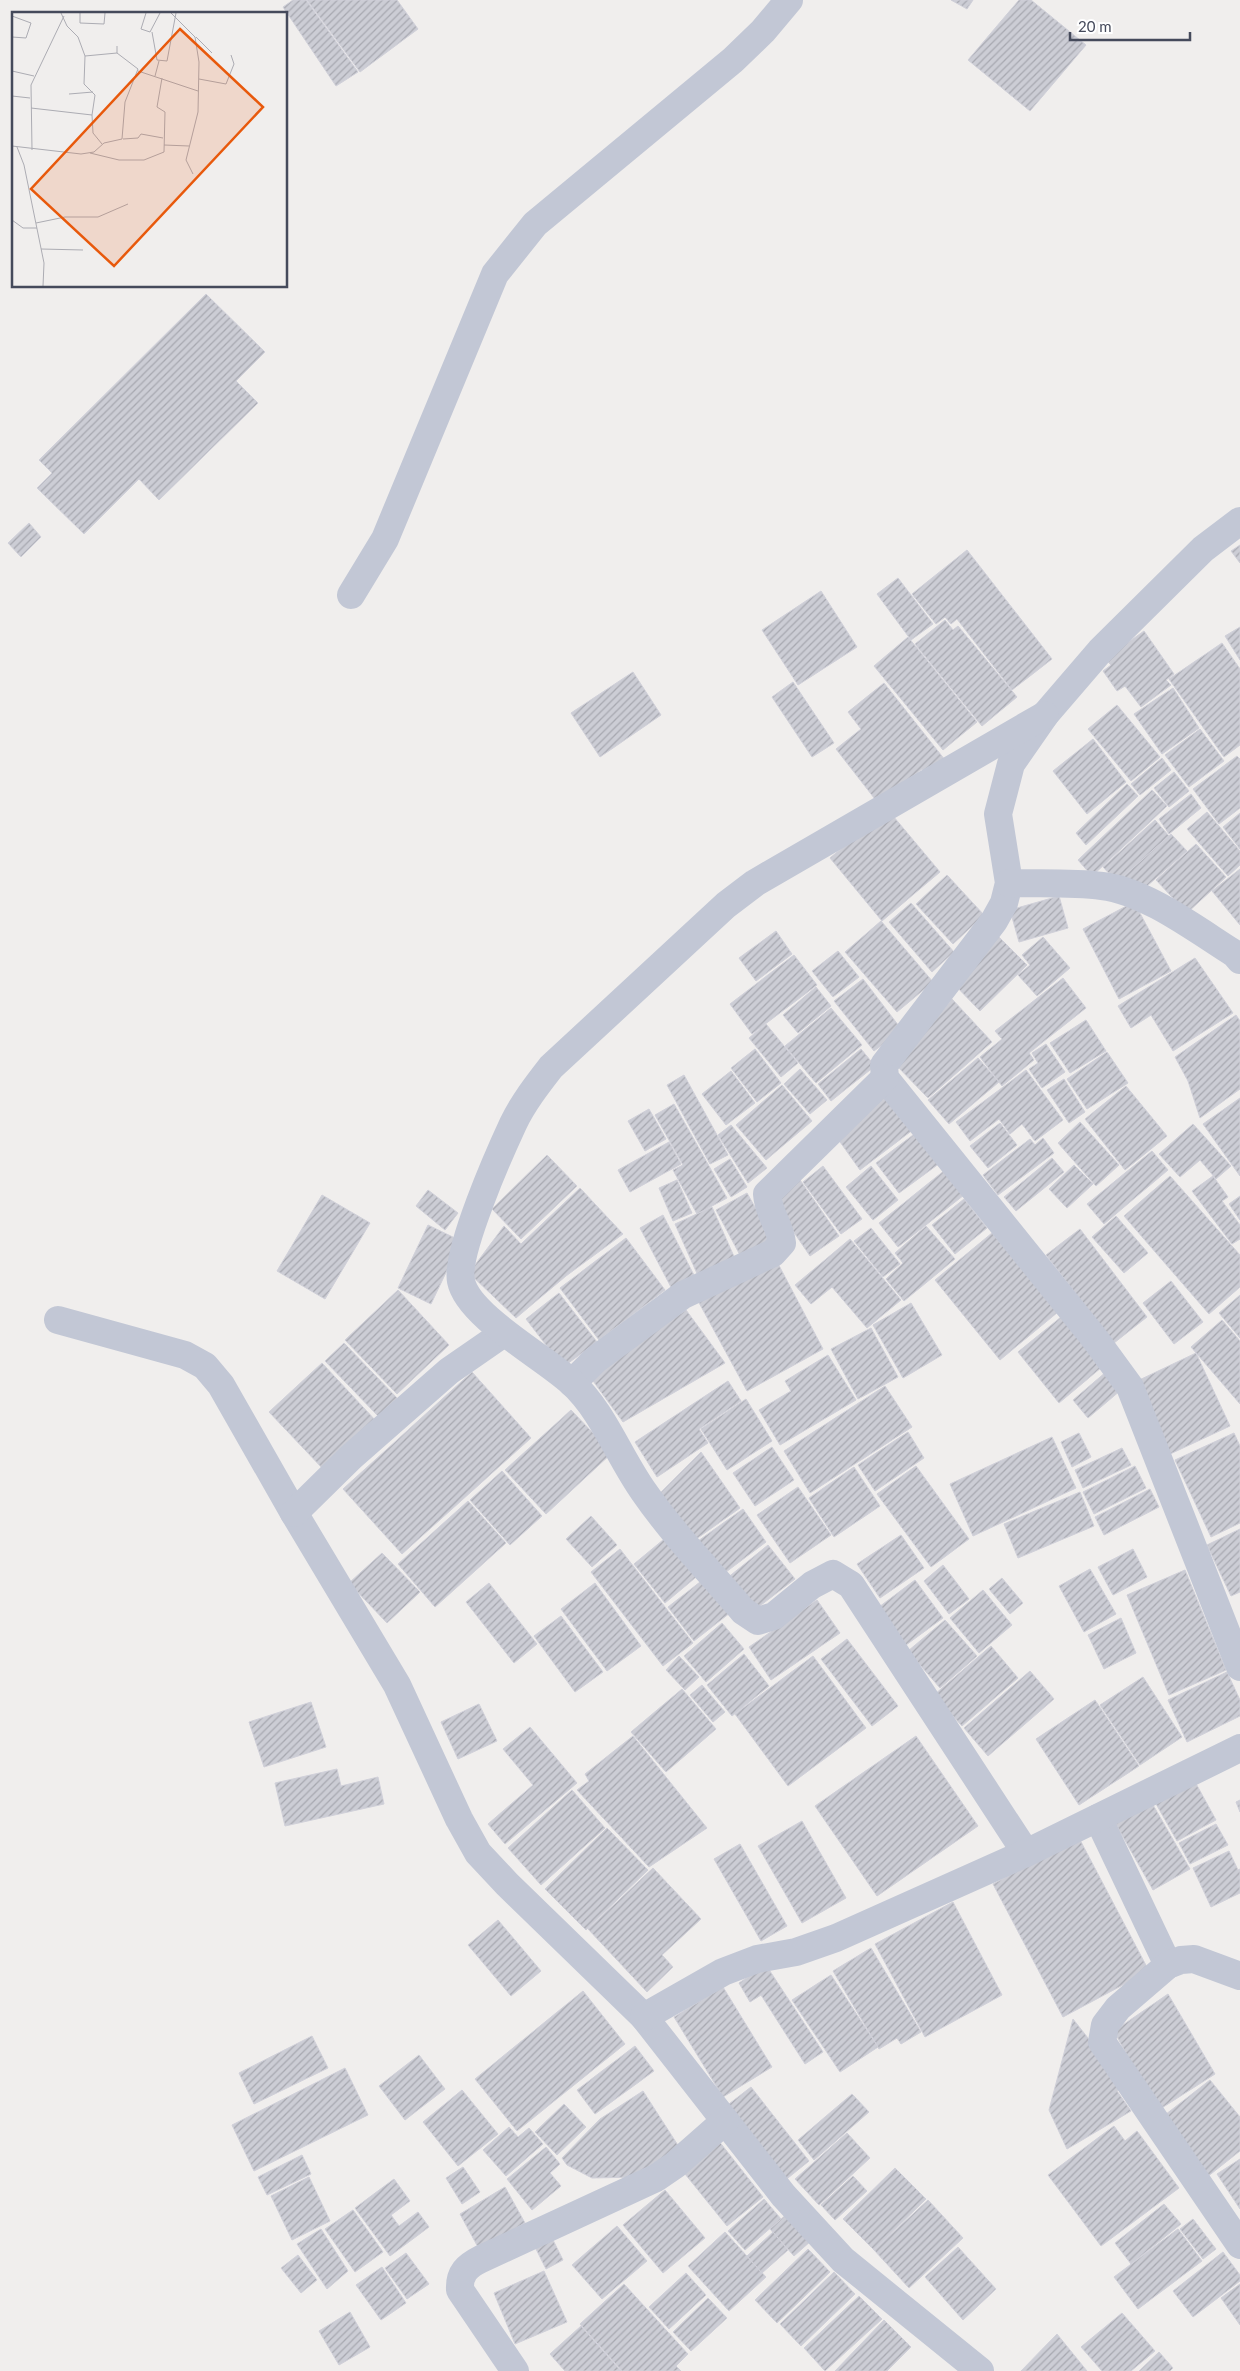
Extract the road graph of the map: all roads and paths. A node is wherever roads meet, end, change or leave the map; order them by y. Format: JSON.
{"nodes":[{"id":1,"x":788,"y":0,"type":"edge"},
{"id":2,"x":1240,"y":521,"type":"edge"},
{"id":3,"x":351,"y":595,"type":"dead end"},
{"id":4,"x":1045,"y":715,"type":"junction"},
{"id":5,"x":1010,"y":883,"type":"junction"},
{"id":6,"x":1240,"y":960,"type":"edge"},
{"id":7,"x":885,"y":1078,"type":"junction"},
{"id":8,"x":58,"y":1320,"type":"dead end"},
{"id":9,"x":504,"y":1333,"type":"junction"},
{"id":10,"x":572,"y":1383,"type":"junction"},
{"id":11,"x":294,"y":1513,"type":"junction"},
{"id":12,"x":1240,"y":1668,"type":"edge"},
{"id":13,"x":1240,"y":1748,"type":"edge"},
{"id":14,"x":1098,"y":1818,"type":"junction"},
{"id":15,"x":1026,"y":1853,"type":"junction"},
{"id":16,"x":1168,"y":1965,"type":"junction"},
{"id":17,"x":1240,"y":1976,"type":"edge"},
{"id":18,"x":644,"y":2018,"type":"junction"},
{"id":19,"x":725,"y":2121,"type":"junction"},
{"id":20,"x":1240,"y":2245,"type":"edge"},
{"id":21,"x":515,"y":2371,"type":"edge"},
{"id":22,"x":980,"y":2371,"type":"edge"}],
"edges":[{"from":1,"to":3,"type":"street"},
{"from":2,"to":4,"type":"street"},
{"from":4,"to":5,"type":"street"},
{"from":4,"to":9,"type":"street"},
{"from":5,"to":6,"type":"street"},
{"from":5,"to":7,"type":"street"},
{"from":7,"to":10,"type":"street"},
{"from":7,"to":12,"type":"street"},
{"from":8,"to":11,"type":"street"},
{"from":9,"to":10,"type":"street"},
{"from":9,"to":11,"type":"street"},
{"from":10,"to":15,"type":"street"},
{"from":11,"to":18,"type":"street"},
{"from":13,"to":14,"type":"street"},
{"from":14,"to":15,"type":"street"},
{"from":14,"to":16,"type":"street"},
{"from":15,"to":18,"type":"street"},
{"from":16,"to":17,"type":"street"},
{"from":16,"to":20,"type":"street"},
{"from":18,"to":19,"type":"street"},
{"from":19,"to":21,"type":"street"},
{"from":19,"to":22,"type":"street"}]}
